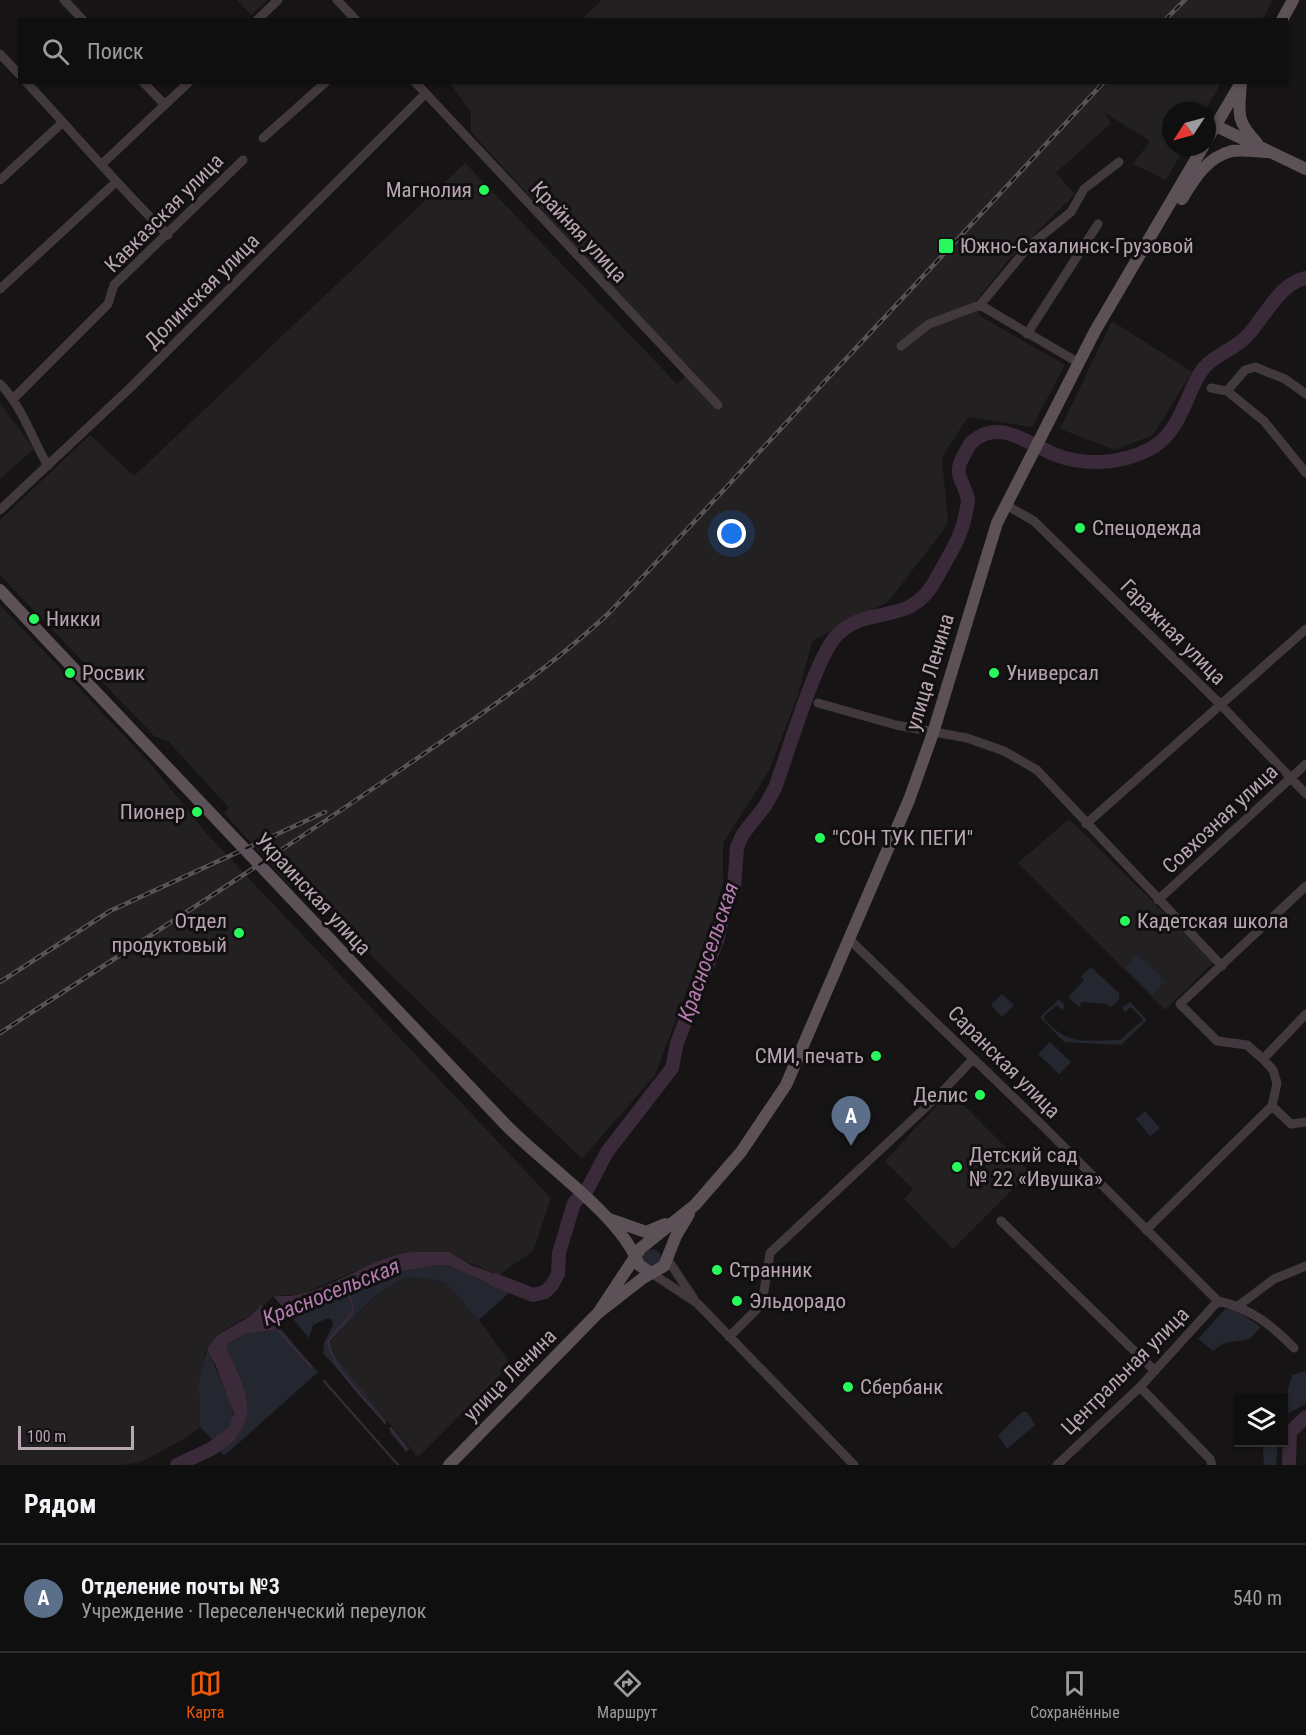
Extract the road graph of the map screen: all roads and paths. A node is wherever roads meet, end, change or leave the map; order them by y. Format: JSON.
{"nodes":[{"id":1,"x":64,"y":0,"type":"edge"},
{"id":2,"x":278,"y":0,"type":"edge"},
{"id":3,"x":337,"y":0,"type":"edge"},
{"id":4,"x":1293,"y":0,"type":"edge"},
{"id":5,"x":81,"y":18,"type":"edge"},
{"id":6,"x":259,"y":18,"type":"edge"},
{"id":7,"x":354,"y":18,"type":"edge"},
{"id":8,"x":1283,"y":18,"type":"edge"},
{"id":9,"x":0,"y":54,"type":"edge"},
{"id":10,"x":18,"y":73,"type":"edge"},
{"id":11,"x":28,"y":84,"type":"edge"},
{"id":12,"x":145,"y":84,"type":"edge"},
{"id":13,"x":187,"y":84,"type":"edge"},
{"id":14,"x":324,"y":84,"type":"edge"},
{"id":15,"x":417,"y":84,"type":"edge"},
{"id":16,"x":1240,"y":84,"type":"edge"},
{"id":17,"x":1241,"y":84,"type":"edge"},
{"id":18,"x":425,"y":94,"type":"junction"},
{"id":19,"x":165,"y":105,"type":"junction"},
{"id":20,"x":63,"y":122,"type":"junction"},
{"id":21,"x":1216,"y":126,"type":"joint"},
{"id":22,"x":262,"y":138,"type":"dead end"},
{"id":23,"x":1270,"y":152,"type":"junction"},
{"id":24,"x":1198,"y":156,"type":"edge"},
{"id":25,"x":243,"y":160,"type":"dead end"},
{"id":26,"x":1119,"y":162,"type":"dead end"},
{"id":27,"x":102,"y":164,"type":"junction"},
{"id":28,"x":1306,"y":169,"type":"edge"},
{"id":29,"x":0,"y":180,"type":"edge"},
{"id":30,"x":116,"y":182,"type":"junction"},
{"id":31,"x":1098,"y":224,"type":"dead end"},
{"id":32,"x":168,"y":235,"type":"junction"},
{"id":33,"x":1138,"y":257,"type":"junction"},
{"id":34,"x":0,"y":289,"type":"edge"},
{"id":35,"x":980,"y":305,"type":"junction"},
{"id":36,"x":1027,"y":334,"type":"junction"},
{"id":37,"x":901,"y":346,"type":"dead end"},
{"id":38,"x":1079,"y":363,"type":"junction"},
{"id":39,"x":0,"y":384,"type":"edge"},
{"id":40,"x":1211,"y":388,"type":"dead end"},
{"id":41,"x":1227,"y":391,"type":"junction"},
{"id":42,"x":1306,"y":394,"type":"edge"},
{"id":43,"x":14,"y":398,"type":"junction"},
{"id":44,"x":718,"y":405,"type":"dead end"},
{"id":45,"x":48,"y":466,"type":"junction"},
{"id":46,"x":1305,"y":468,"type":"edge"},
{"id":47,"x":1006,"y":505,"type":"junction"},
{"id":48,"x":0,"y":510,"type":"edge"},
{"id":49,"x":0,"y":590,"type":"edge"},
{"id":50,"x":1306,"y":629,"type":"edge"},
{"id":51,"x":818,"y":703,"type":"dead end"},
{"id":52,"x":1220,"y":704,"type":"junction"},
{"id":53,"x":933,"y":733,"type":"junction"},
{"id":54,"x":1306,"y":764,"type":"edge"},
{"id":55,"x":1290,"y":778,"type":"junction"},
{"id":56,"x":1306,"y":794,"type":"edge"},
{"id":57,"x":1086,"y":824,"type":"junction"},
{"id":58,"x":1306,"y":886,"type":"edge"},
{"id":59,"x":1158,"y":900,"type":"junction"},
{"id":60,"x":850,"y":940,"type":"junction"},
{"id":61,"x":1222,"y":966,"type":"junction"},
{"id":62,"x":1306,"y":1014,"type":"edge"},
{"id":63,"x":973,"y":1059,"type":"junction"},
{"id":64,"x":1263,"y":1059,"type":"junction"},
{"id":65,"x":1272,"y":1106,"type":"junction"},
{"id":66,"x":1305,"y":1123,"type":"edge"},
{"id":67,"x":695,"y":1205,"type":"junction"},
{"id":68,"x":602,"y":1214,"type":"junction"},
{"id":69,"x":1001,"y":1221,"type":"dead end"},
{"id":70,"x":1146,"y":1230,"type":"junction"},
{"id":71,"x":651,"y":1244,"type":"junction"},
{"id":72,"x":637,"y":1256,"type":"junction"},
{"id":73,"x":666,"y":1257,"type":"junction"},
{"id":74,"x":1306,"y":1266,"type":"edge"},
{"id":75,"x":651,"y":1273,"type":"junction"},
{"id":76,"x":621,"y":1278,"type":"junction"},
{"id":77,"x":1218,"y":1301,"type":"junction"},
{"id":78,"x":697,"y":1304,"type":"junction"},
{"id":79,"x":1238,"y":1306,"type":"junction"},
{"id":80,"x":598,"y":1313,"type":"junction"},
{"id":81,"x":729,"y":1337,"type":"junction"},
{"id":82,"x":1294,"y":1348,"type":"dead end"},
{"id":83,"x":1155,"y":1371,"type":"junction"},
{"id":84,"x":1140,"y":1387,"type":"junction"},
{"id":85,"x":449,"y":1465,"type":"edge"},
{"id":86,"x":854,"y":1465,"type":"edge"},
{"id":87,"x":1057,"y":1465,"type":"edge"},
{"id":88,"x":1212,"y":1465,"type":"edge"}],
"edges":[{"from":1,"to":5,"type":"street"},
{"from":2,"to":6,"type":"street"},
{"from":3,"to":7,"type":"street"},
{"from":4,"to":8,"type":"main road"},
{"from":9,"to":10,"type":"street"},
{"from":11,"to":20,"type":"street"},
{"from":12,"to":19,"type":"street"},
{"from":13,"to":19,"type":"street"},
{"from":14,"to":22,"type":"street"},
{"from":15,"to":18,"type":"street","name":"Крайняя улица"},
{"from":16,"to":21,"type":"main road"},
{"from":17,"to":23,"type":"main road"},
{"from":18,"to":44,"type":"street","name":"Крайняя улица"},
{"from":18,"to":45,"type":"street","name":"Долинская улица"},
{"from":19,"to":27,"type":"street"},
{"from":20,"to":27,"type":"street"},
{"from":20,"to":29,"type":"street"},
{"from":21,"to":23,"type":"main road"},
{"from":23,"to":28,"type":"main road"},
{"from":23,"to":33,"type":"main road"},
{"from":24,"to":33,"type":"main road","name":"улица Ленина"},
{"from":25,"to":32,"type":"street","name":"Кавказская улица"},
{"from":26,"to":35,"type":"street"},
{"from":27,"to":30,"type":"street"},
{"from":30,"to":32,"type":"street"},
{"from":30,"to":34,"type":"street"},
{"from":31,"to":36,"type":"street"},
{"from":32,"to":43,"type":"street","name":"Кавказская улица"},
{"from":33,"to":38,"type":"main road","name":"улица Ленина"},
{"from":35,"to":36,"type":"street"},
{"from":35,"to":37,"type":"street"},
{"from":36,"to":38,"type":"street"},
{"from":38,"to":47,"type":"main road","name":"улица Ленина"},
{"from":39,"to":43,"type":"street"},
{"from":40,"to":41,"type":"street"},
{"from":41,"to":42,"type":"street"},
{"from":41,"to":46,"type":"street"},
{"from":43,"to":45,"type":"street"},
{"from":45,"to":48,"type":"street","name":"Долинская улица"},
{"from":47,"to":52,"type":"street","name":"Гаражная улица"},
{"from":47,"to":53,"type":"main road","name":"улица Ленина"},
{"from":49,"to":68,"type":"main road","name":"Украинская улица"},
{"from":50,"to":52,"type":"street"},
{"from":51,"to":53,"type":"street"},
{"from":52,"to":55,"type":"street","name":"Гаражная улица"},
{"from":52,"to":57,"type":"street"},
{"from":53,"to":57,"type":"street"},
{"from":53,"to":60,"type":"main road","name":"улица Ленина"},
{"from":54,"to":55,"type":"street","name":"Совхозная улица"},
{"from":55,"to":56,"type":"street","name":"Гаражная улица"},
{"from":55,"to":59,"type":"street","name":"Совхозная улица"},
{"from":57,"to":59,"type":"street"},
{"from":58,"to":61,"type":"street"},
{"from":59,"to":61,"type":"street"},
{"from":60,"to":63,"type":"street","name":"Саранская улица"},
{"from":60,"to":67,"type":"main road","name":"улица Ленина"},
{"from":61,"to":64,"type":"street"},
{"from":62,"to":64,"type":"street"},
{"from":63,"to":70,"type":"street","name":"Саранская улица"},
{"from":63,"to":81,"type":"street"},
{"from":64,"to":65,"type":"street"},
{"from":65,"to":66,"type":"street"},
{"from":65,"to":70,"type":"street"},
{"from":67,"to":68,"type":"main road"},
{"from":67,"to":71,"type":"main road","name":"улица Ленина"},
{"from":67,"to":73,"type":"main road","name":"улица Ленина"},
{"from":68,"to":71,"type":"main road","name":"Украинская улица"},
{"from":68,"to":72,"type":"main road","name":"Украинская улица"},
{"from":68,"to":76,"type":"main road"},
{"from":69,"to":83,"type":"street"},
{"from":70,"to":77,"type":"street","name":"Саранская улица"},
{"from":71,"to":72,"type":"main road","name":"улица Ленина"},
{"from":71,"to":73,"type":"main road","name":"Украинская улица"},
{"from":72,"to":75,"type":"main road","name":"Украинская улица"},
{"from":72,"to":76,"type":"main road","name":"улица Ленина"},
{"from":73,"to":75,"type":"main road","name":"улица Ленина"},
{"from":73,"to":78,"type":"street"},
{"from":74,"to":79,"type":"street"},
{"from":75,"to":78,"type":"street","name":"Украинская улица"},
{"from":75,"to":80,"type":"main road","name":"улица Ленина"},
{"from":76,"to":80,"type":"main road","name":"улица Ленина"},
{"from":77,"to":79,"type":"street"},
{"from":77,"to":83,"type":"street","name":"Центральная улица"},
{"from":78,"to":81,"type":"street","name":"Украинская улица"},
{"from":79,"to":82,"type":"street"},
{"from":80,"to":85,"type":"main road","name":"улица Ленина"},
{"from":81,"to":86,"type":"street","name":"Украинская улица"},
{"from":83,"to":84,"type":"street","name":"Центральная улица"},
{"from":84,"to":87,"type":"street","name":"Центральная улица"},
{"from":84,"to":88,"type":"street"}]}
